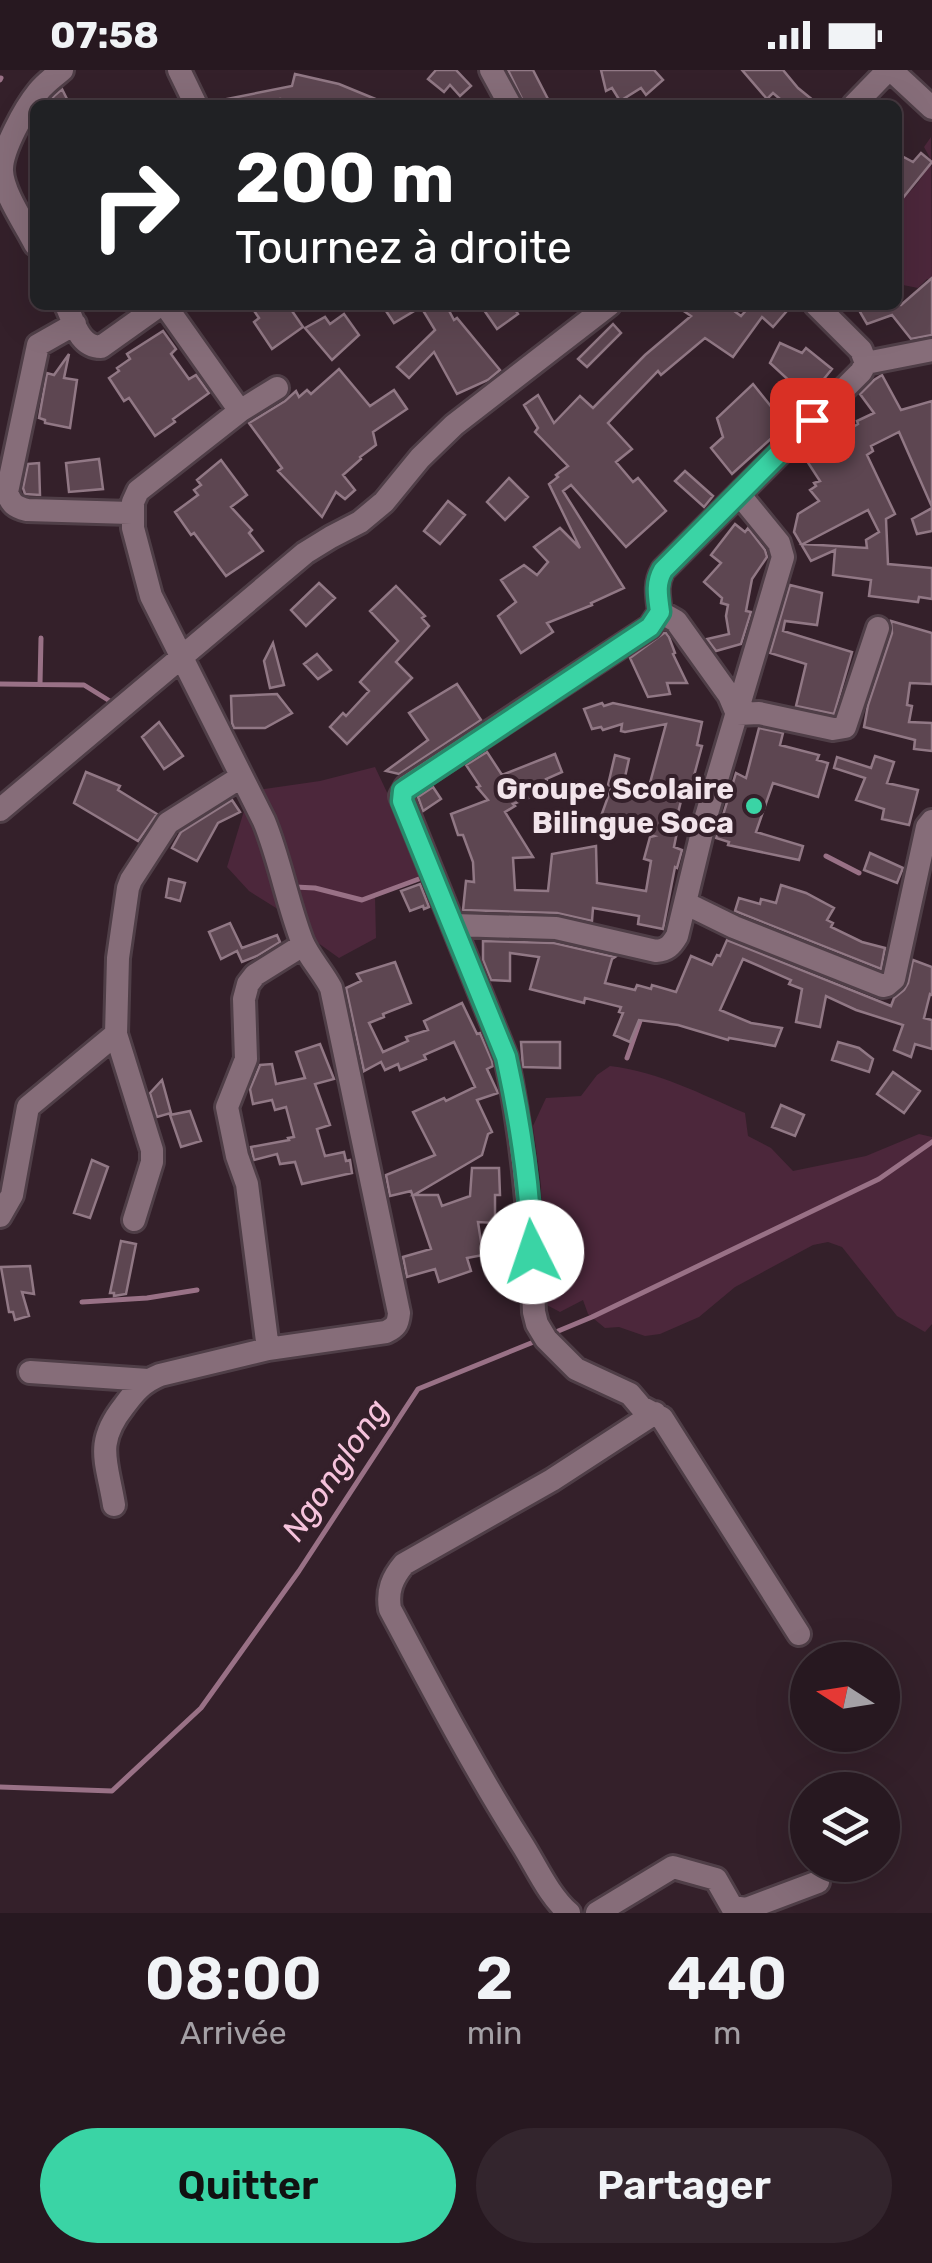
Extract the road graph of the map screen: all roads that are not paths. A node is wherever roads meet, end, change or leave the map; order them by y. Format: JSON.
{"nodes":[{"id":1,"x":62,"y":70,"type":"edge"},
{"id":2,"x":180,"y":70,"type":"edge"},
{"id":3,"x":491,"y":70,"type":"edge"},
{"id":4,"x":890,"y":70,"type":"edge"},
{"id":5,"x":33,"y":100,"type":"edge"},
{"id":6,"x":194,"y":100,"type":"edge"},
{"id":7,"x":507,"y":100,"type":"edge"},
{"id":8,"x":859,"y":100,"type":"edge"},
{"id":9,"x":30,"y":105,"type":"edge"},
{"id":10,"x":932,"y":108,"type":"edge"},
{"id":11,"x":30,"y":234,"type":"edge"},
{"id":12,"x":156,"y":310,"type":"edge"},
{"id":13,"x":167,"y":310,"type":"edge"},
{"id":14,"x":603,"y":310,"type":"edge"},
{"id":15,"x":821,"y":310,"type":"edge"},
{"id":16,"x":70,"y":314,"type":"edge"},
{"id":17,"x":932,"y":350,"type":"edge"},
{"id":18,"x":866,"y":362,"type":"junction"},
{"id":19,"x":277,"y":388,"type":"dead end"},
{"id":20,"x":240,"y":411,"type":"junction"},
{"id":21,"x":739,"y":494,"type":"junction"},
{"id":22,"x":131,"y":513,"type":"junction"},
{"id":23,"x":660,"y":612,"type":"junction"},
{"id":24,"x":878,"y":628,"type":"dead end"},
{"id":25,"x":182,"y":658,"type":"junction"},
{"id":26,"x":737,"y":714,"type":"junction"},
{"id":27,"x":241,"y":777,"type":"junction"},
{"id":28,"x":0,"y":810,"type":"edge"},
{"id":29,"x":932,"y":820,"type":"edge"},
{"id":30,"x":685,"y":904,"type":"junction"},
{"id":31,"x":454,"y":924,"type":"junction"},
{"id":32,"x":303,"y":945,"type":"junction"},
{"id":33,"x":116,"y":1034,"type":"junction"},
{"id":34,"x":0,"y":1216,"type":"edge"},
{"id":35,"x":134,"y":1220,"type":"dead end"},
{"id":36,"x":268,"y":1349,"type":"junction"},
{"id":37,"x":30,"y":1372,"type":"dead end"},
{"id":38,"x":148,"y":1380,"type":"junction"},
{"id":39,"x":655,"y":1413,"type":"junction"},
{"id":40,"x":114,"y":1505,"type":"dead end"},
{"id":41,"x":799,"y":1634,"type":"dead end"},
{"id":42,"x":818,"y":1882,"type":"dead end"},
{"id":43,"x":612,"y":1910,"type":"edge"},
{"id":44,"x":567,"y":1912,"type":"edge"}],
"edges":[{"from":1,"to":5,"type":"street"},
{"from":2,"to":6,"type":"street"},
{"from":3,"to":7,"type":"street"},
{"from":4,"to":8,"type":"street"},
{"from":4,"to":10,"type":"street"},
{"from":9,"to":11,"type":"street"},
{"from":12,"to":16,"type":"street"},
{"from":13,"to":20,"type":"street"},
{"from":14,"to":25,"type":"street"},
{"from":15,"to":18,"type":"street"},
{"from":16,"to":22,"type":"street"},
{"from":17,"to":18,"type":"street"},
{"from":18,"to":21,"type":"street"},
{"from":19,"to":20,"type":"street"},
{"from":20,"to":22,"type":"street"},
{"from":21,"to":23,"type":"street"},
{"from":21,"to":26,"type":"street"},
{"from":22,"to":25,"type":"street"},
{"from":23,"to":26,"type":"street"},
{"from":23,"to":31,"type":"street"},
{"from":24,"to":26,"type":"street"},
{"from":25,"to":27,"type":"street"},
{"from":25,"to":28,"type":"street"},
{"from":26,"to":30,"type":"street"},
{"from":27,"to":32,"type":"street"},
{"from":27,"to":33,"type":"street"},
{"from":29,"to":30,"type":"street"},
{"from":30,"to":31,"type":"street"},
{"from":31,"to":39,"type":"street"},
{"from":32,"to":36,"type":"street"},
{"from":32,"to":36,"type":"street"},
{"from":33,"to":34,"type":"street"},
{"from":33,"to":35,"type":"street"},
{"from":36,"to":38,"type":"street"},
{"from":37,"to":38,"type":"street"},
{"from":38,"to":40,"type":"street"},
{"from":39,"to":41,"type":"street"},
{"from":39,"to":44,"type":"street"},
{"from":42,"to":43,"type":"street"}]}
